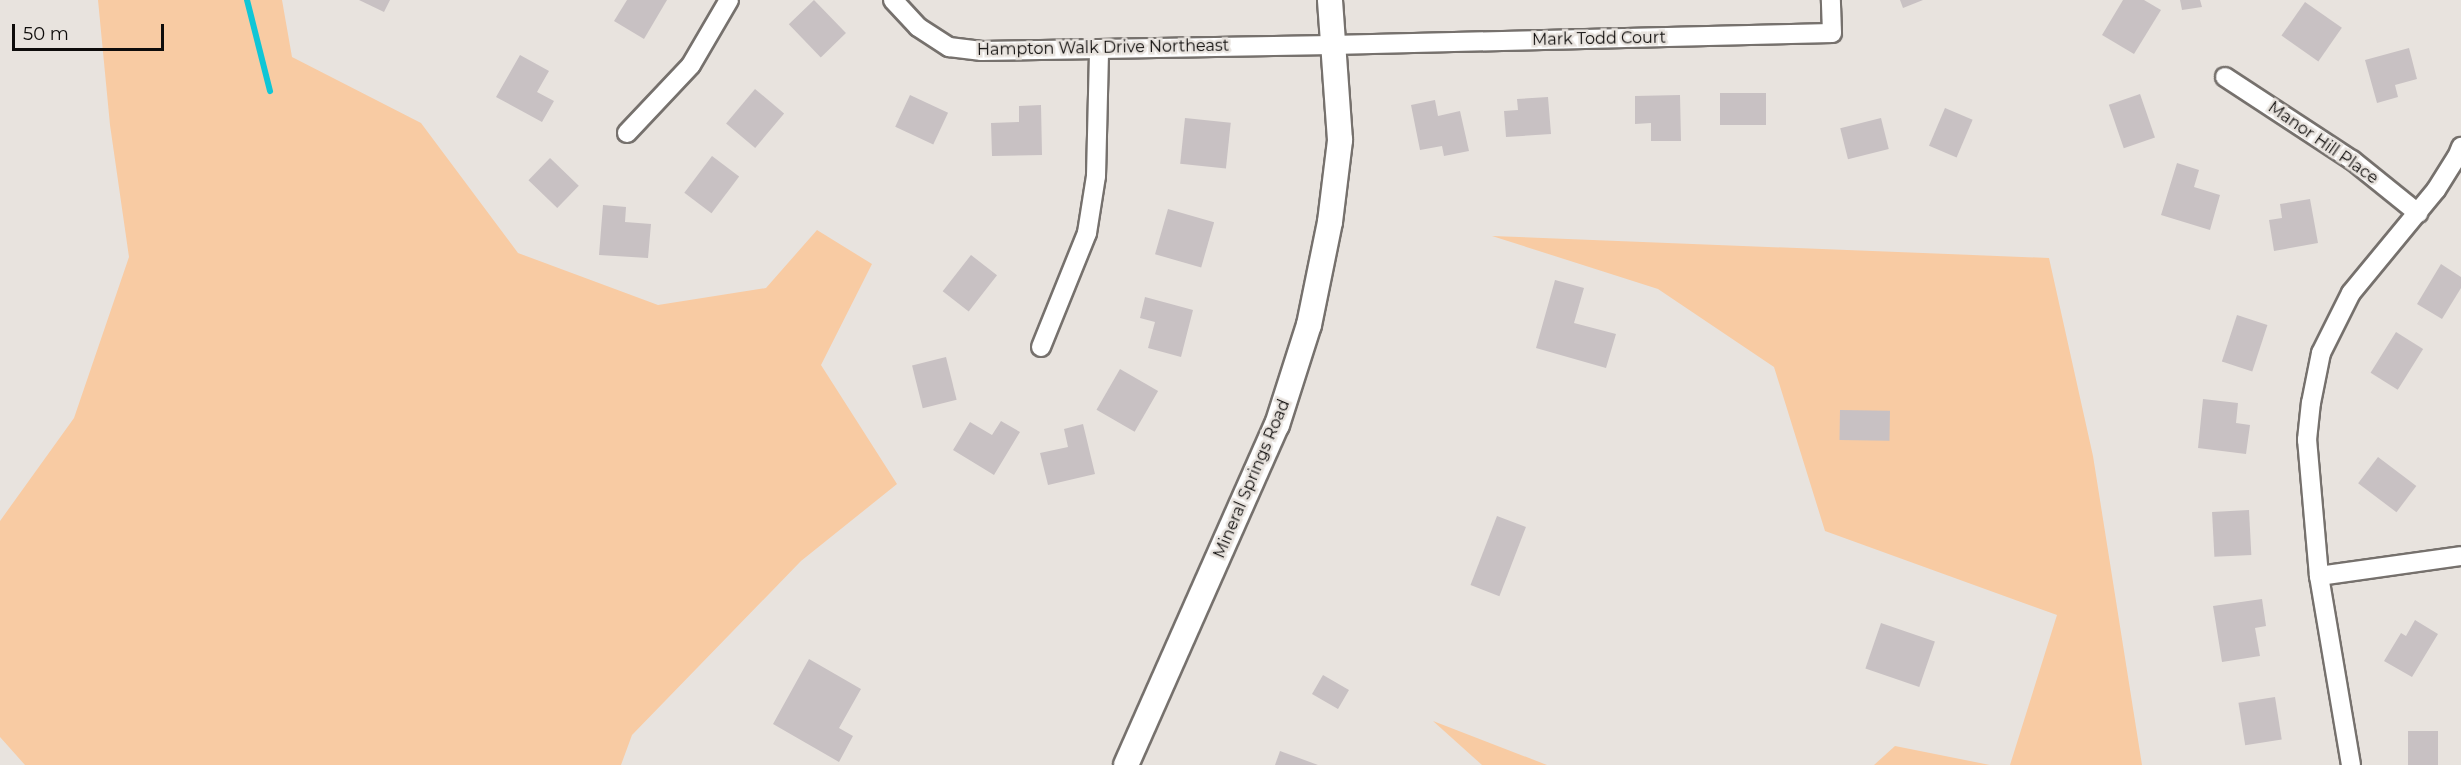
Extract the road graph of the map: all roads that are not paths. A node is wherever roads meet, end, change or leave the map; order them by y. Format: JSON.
{"nodes":[{"id":1,"x":729,"y":0,"type":"edge"},
{"id":2,"x":893,"y":0,"type":"edge"},
{"id":3,"x":1330,"y":0,"type":"edge"},
{"id":4,"x":1831,"y":0,"type":"edge"},
{"id":5,"x":1332,"y":45,"type":"junction"},
{"id":6,"x":1099,"y":49,"type":"junction"},
{"id":7,"x":2225,"y":77,"type":"dead end"},
{"id":8,"x":627,"y":133,"type":"dead end"},
{"id":9,"x":2461,"y":147,"type":"edge"},
{"id":10,"x":2418,"y":213,"type":"junction"},
{"id":11,"x":1041,"y":347,"type":"dead end"},
{"id":12,"x":2461,"y":556,"type":"edge"},
{"id":13,"x":2319,"y":576,"type":"junction"},
{"id":14,"x":1126,"y":765,"type":"edge"},
{"id":15,"x":2351,"y":765,"type":"edge"}],
"edges":[{"from":1,"to":8,"type":"street"},
{"from":2,"to":6,"type":"street","name":"Hampton Walk Drive Northeast"},
{"from":3,"to":5,"type":"street","name":"Mineral Springs Road"},
{"from":4,"to":5,"type":"street","name":"Mark Todd Court"},
{"from":5,"to":6,"type":"street","name":"Hampton Walk Drive Northeast"},
{"from":5,"to":14,"type":"street","name":"Mineral Springs Road"},
{"from":6,"to":11,"type":"street"},
{"from":7,"to":10,"type":"street","name":"Manor Hill Place"},
{"from":9,"to":10,"type":"street"},
{"from":10,"to":13,"type":"street"},
{"from":12,"to":13,"type":"street"},
{"from":13,"to":15,"type":"street"}]}
